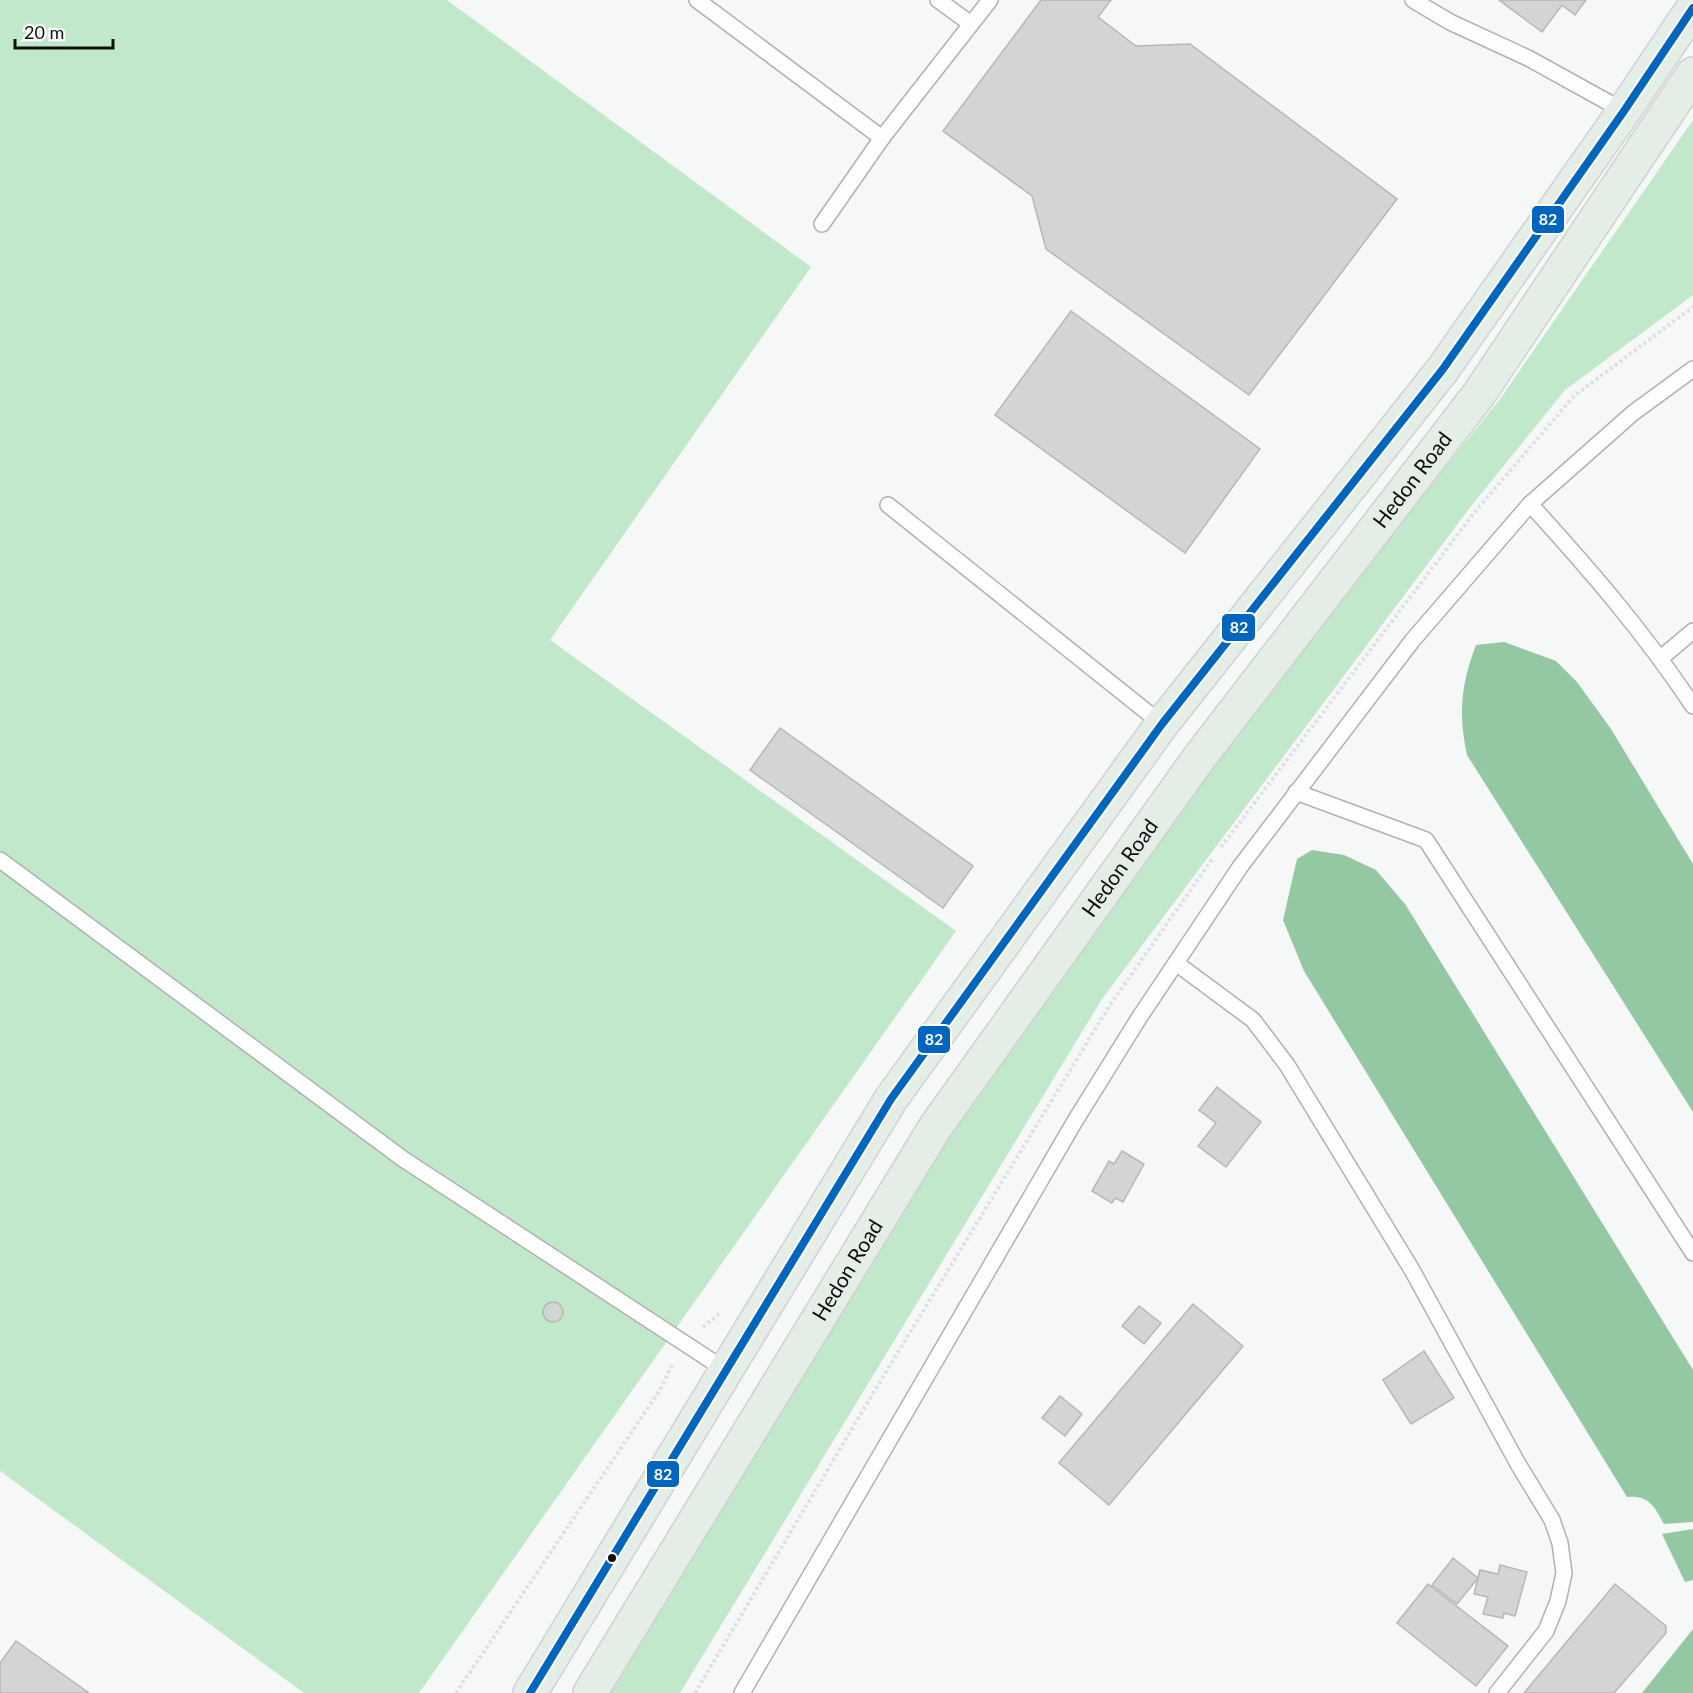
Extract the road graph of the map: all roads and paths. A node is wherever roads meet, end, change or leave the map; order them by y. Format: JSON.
{"nodes":[{"id":1,"x":697,"y":0,"type":"edge"},
{"id":2,"x":938,"y":0,"type":"edge"},
{"id":3,"x":990,"y":0,"type":"edge"},
{"id":4,"x":1413,"y":0,"type":"edge"},
{"id":5,"x":1693,"y":8,"type":"edge"},
{"id":6,"x":971,"y":24,"type":"junction"},
{"id":7,"x":1693,"y":74,"type":"edge"},
{"id":8,"x":1624,"y":111,"type":"junction"},
{"id":9,"x":882,"y":138,"type":"junction"},
{"id":10,"x":822,"y":224,"type":"dead end"},
{"id":11,"x":1693,"y":369,"type":"edge"},
{"id":12,"x":1530,"y":504,"type":"junction"},
{"id":13,"x":888,"y":505,"type":"dead end"},
{"id":14,"x":1693,"y":631,"type":"edge"},
{"id":15,"x":1661,"y":658,"type":"junction"},
{"id":16,"x":1693,"y":706,"type":"edge"},
{"id":17,"x":1162,"y":724,"type":"junction"},
{"id":18,"x":1296,"y":792,"type":"junction"},
{"id":19,"x":0,"y":860,"type":"edge"},
{"id":20,"x":1176,"y":963,"type":"junction"},
{"id":21,"x":1693,"y":1253,"type":"edge"},
{"id":22,"x":727,"y":1371,"type":"junction"},
{"id":23,"x":530,"y":1693,"type":"edge"},
{"id":24,"x":590,"y":1693,"type":"edge"},
{"id":25,"x":742,"y":1693,"type":"edge"},
{"id":26,"x":1497,"y":1693,"type":"edge"}],
"edges":[{"from":1,"to":9,"type":"lane"},
{"from":2,"to":6,"type":"lane"},
{"from":3,"to":6,"type":"lane"},
{"from":4,"to":8,"type":"lane"},
{"from":5,"to":8,"type":"highway"},
{"from":6,"to":9,"type":"lane"},
{"from":7,"to":24,"type":"highway","name":"Hedon Road"},
{"from":8,"to":17,"type":"highway"},
{"from":9,"to":10,"type":"lane"},
{"from":11,"to":12,"type":"lane"},
{"from":12,"to":15,"type":"lane"},
{"from":12,"to":18,"type":"lane"},
{"from":13,"to":17,"type":"lane"},
{"from":14,"to":15,"type":"lane"},
{"from":15,"to":16,"type":"lane"},
{"from":17,"to":22,"type":"highway"},
{"from":18,"to":20,"type":"lane"},
{"from":18,"to":21,"type":"lane"},
{"from":19,"to":22,"type":"lane"},
{"from":20,"to":25,"type":"lane"},
{"from":20,"to":26,"type":"lane"},
{"from":22,"to":23,"type":"highway"}]}
